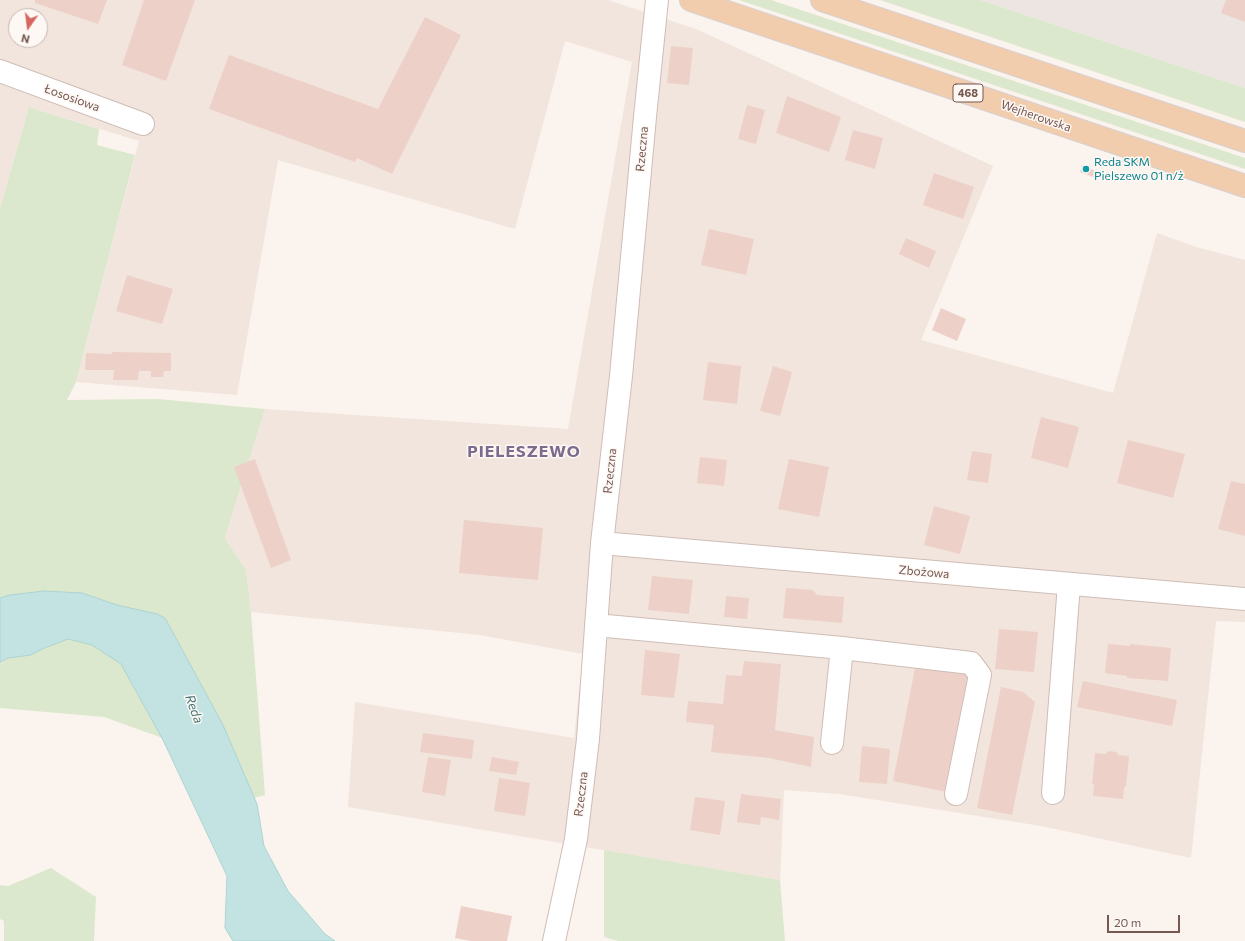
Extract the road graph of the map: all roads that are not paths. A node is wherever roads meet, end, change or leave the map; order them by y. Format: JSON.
{"nodes":[{"id":1,"x":657,"y":0,"type":"edge"},
{"id":2,"x":691,"y":0,"type":"edge"},
{"id":3,"x":822,"y":0,"type":"edge"},
{"id":4,"x":0,"y":71,"type":"edge"},
{"id":5,"x":143,"y":124,"type":"dead end"},
{"id":6,"x":1245,"y":141,"type":"edge"},
{"id":7,"x":1245,"y":186,"type":"edge"},
{"id":8,"x":602,"y":543,"type":"junction"},
{"id":9,"x":1069,"y":584,"type":"junction"},
{"id":10,"x":1245,"y":599,"type":"edge"},
{"id":11,"x":596,"y":625,"type":"junction"},
{"id":12,"x":842,"y":648,"type":"junction"},
{"id":13,"x":832,"y":743,"type":"dead end"},
{"id":14,"x":1053,"y":793,"type":"dead end"},
{"id":15,"x":956,"y":794,"type":"dead end"},
{"id":16,"x":554,"y":941,"type":"edge"}],
"edges":[{"from":1,"to":8,"type":"street","name":"Rzeczna"},
{"from":2,"to":7,"type":"main road","name":"Wejherowska","number":"468"},
{"from":3,"to":6,"type":"main road"},
{"from":4,"to":5,"type":"street","name":"Łososiowa"},
{"from":8,"to":9,"type":"street","name":"Zbożowa"},
{"from":8,"to":11,"type":"street","name":"Rzeczna"},
{"from":9,"to":10,"type":"street","name":"Zbożowa"},
{"from":9,"to":14,"type":"street"},
{"from":11,"to":12,"type":"street"},
{"from":11,"to":16,"type":"street","name":"Rzeczna"},
{"from":12,"to":13,"type":"street"},
{"from":12,"to":15,"type":"street"}]}
